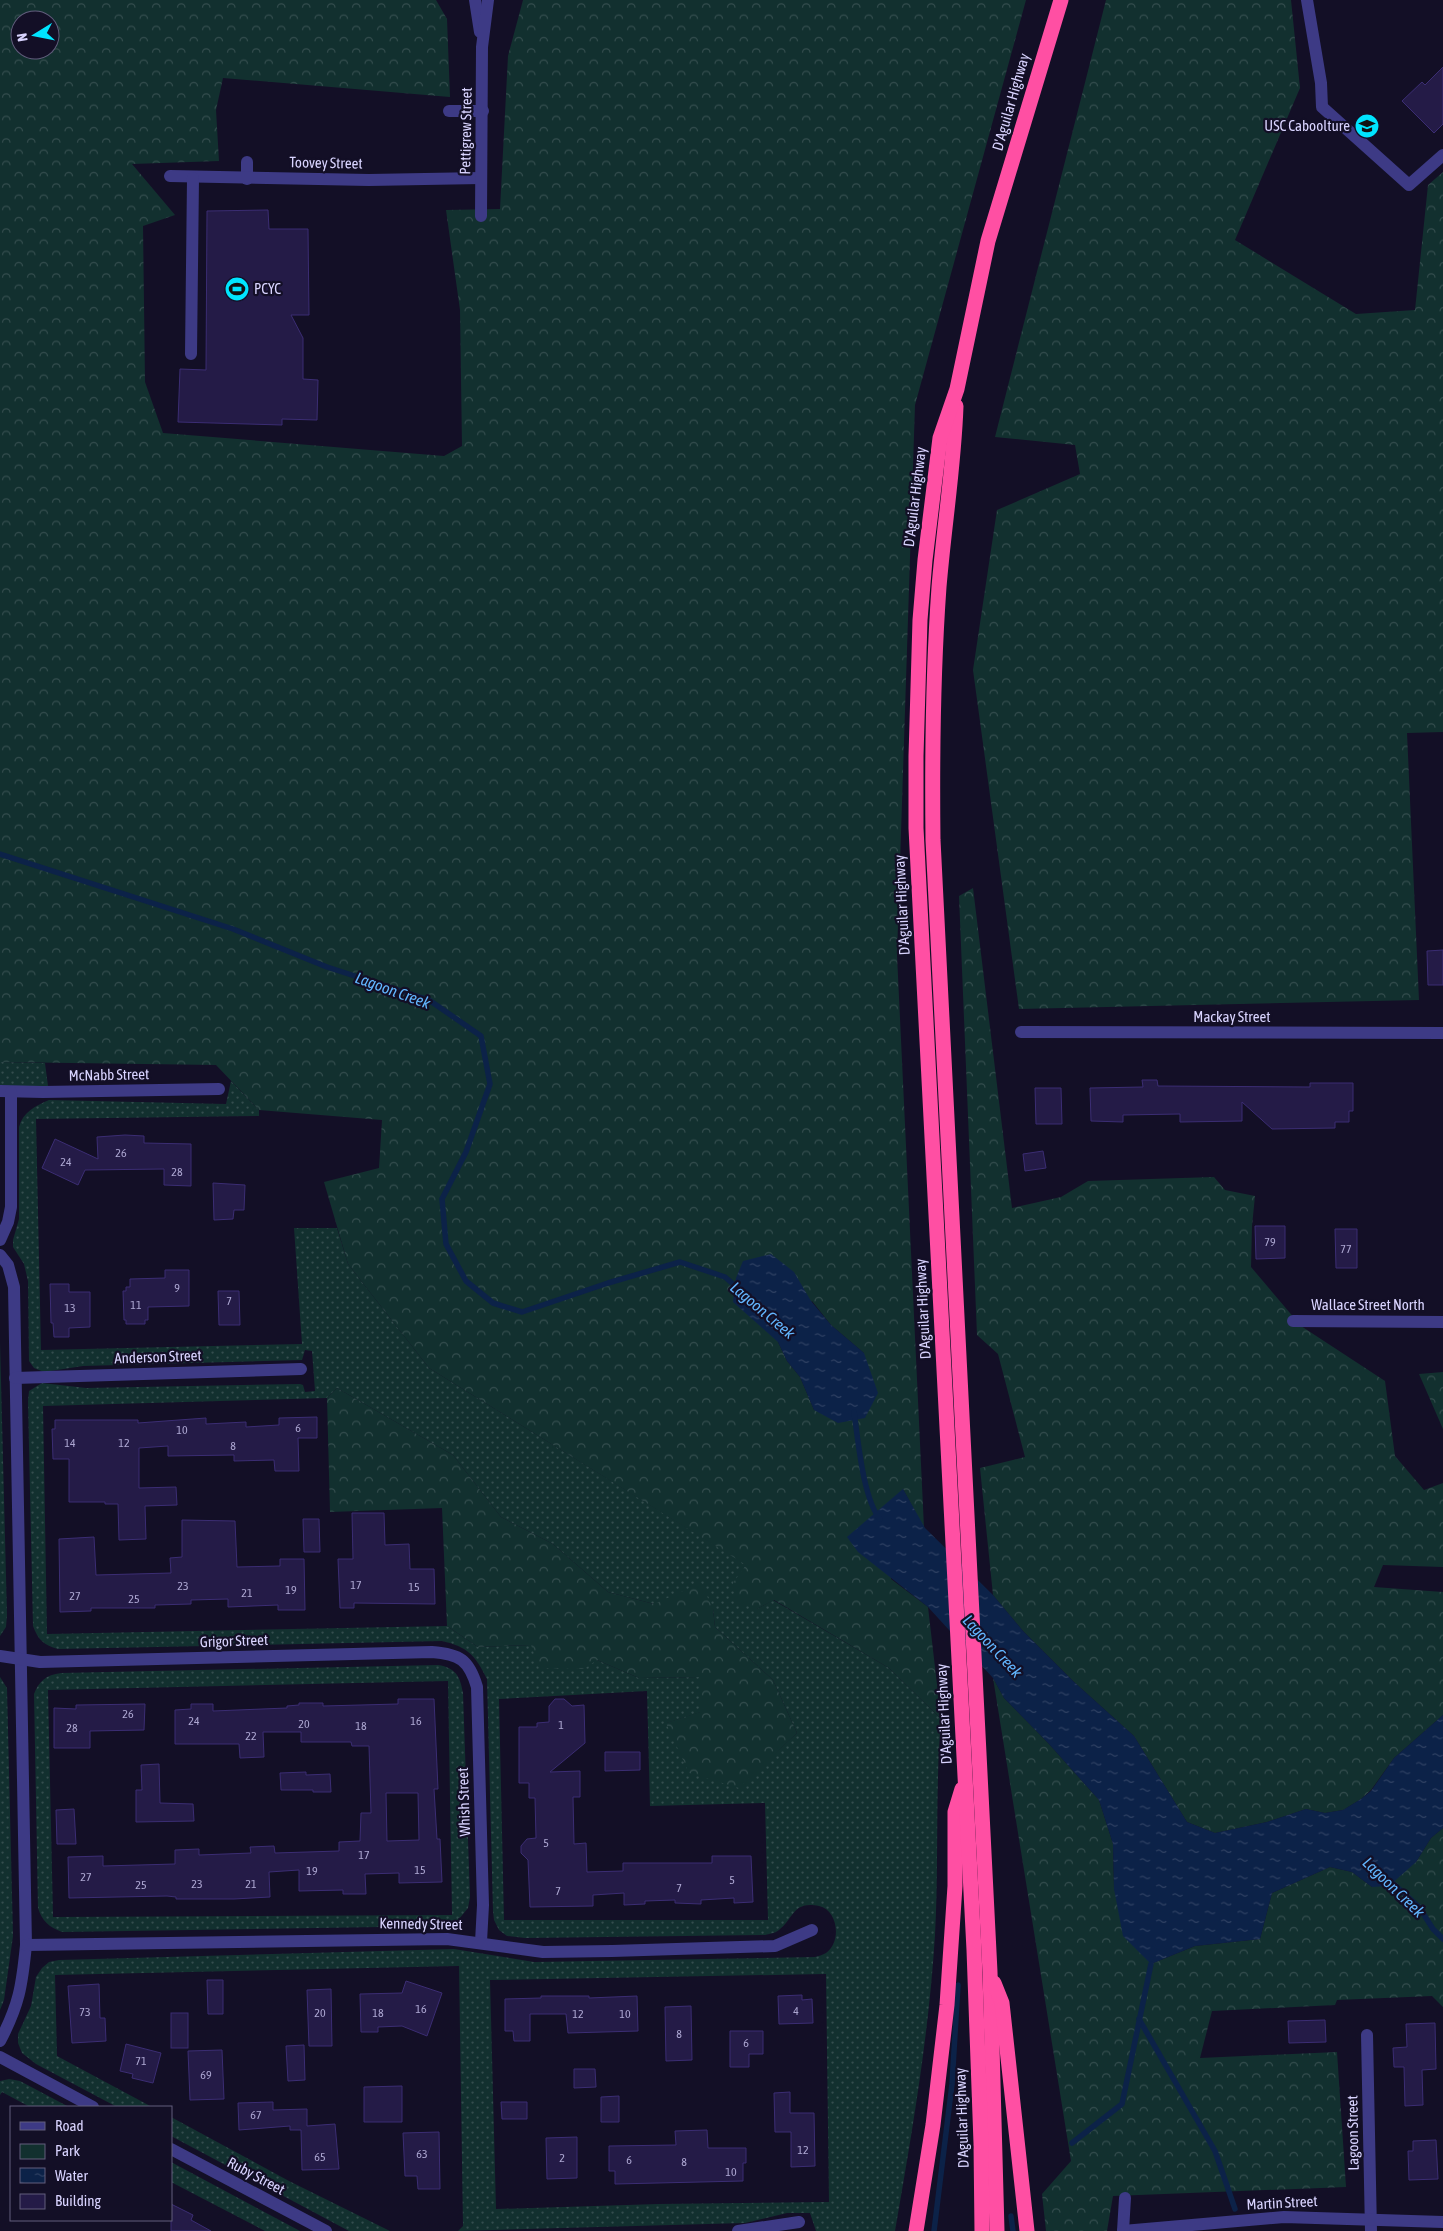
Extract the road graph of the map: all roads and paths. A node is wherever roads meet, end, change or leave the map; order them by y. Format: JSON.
{"nodes":[{"id":1,"x":475,"y":0,"type":"edge"},
{"id":2,"x":488,"y":0,"type":"edge"},
{"id":3,"x":1061,"y":0,"type":"edge"},
{"id":4,"x":1307,"y":0,"type":"edge"},
{"id":5,"x":482,"y":47,"type":"junction"},
{"id":6,"x":449,"y":111,"type":"dead end"},
{"id":7,"x":483,"y":111,"type":"junction"},
{"id":8,"x":1443,"y":155,"type":"edge"},
{"id":9,"x":247,"y":162,"type":"dead end"},
{"id":10,"x":170,"y":176,"type":"dead end"},
{"id":11,"x":193,"y":178,"type":"junction"},
{"id":12,"x":482,"y":178,"type":"junction"},
{"id":13,"x":247,"y":179,"type":"junction"},
{"id":14,"x":481,"y":216,"type":"dead end"},
{"id":15,"x":191,"y":354,"type":"dead end"},
{"id":16,"x":957,"y":389,"type":"junction"},
{"id":17,"x":1021,"y":1032,"type":"dead end"},
{"id":18,"x":1443,"y":1033,"type":"edge"},
{"id":19,"x":219,"y":1088,"type":"dead end"},
{"id":20,"x":6,"y":1091,"type":"edge"},
{"id":21,"x":0,"y":1240,"type":"edge"},
{"id":22,"x":0,"y":1255,"type":"edge"},
{"id":23,"x":1293,"y":1321,"type":"dead end"},
{"id":24,"x":1443,"y":1322,"type":"edge"},
{"id":25,"x":301,"y":1369,"type":"dead end"},
{"id":26,"x":15,"y":1378,"type":"junction"},
{"id":27,"x":0,"y":1656,"type":"edge"},
{"id":28,"x":21,"y":1659,"type":"junction"},
{"id":29,"x":466,"y":1663,"type":"joint"},
{"id":30,"x":965,"y":1778,"type":"junction"},
{"id":31,"x":812,"y":1930,"type":"dead end"},
{"id":32,"x":481,"y":1942,"type":"junction"},
{"id":33,"x":26,"y":1945,"type":"junction"},
{"id":34,"x":990,"y":1972,"type":"junction"},
{"id":35,"x":1368,"y":2035,"type":"dead end"},
{"id":36,"x":0,"y":2041,"type":"edge"},
{"id":37,"x":0,"y":2057,"type":"edge"},
{"id":38,"x":91,"y":2106,"type":"edge"},
{"id":39,"x":172,"y":2150,"type":"edge"},
{"id":40,"x":1125,"y":2198,"type":"dead end"},
{"id":41,"x":799,"y":2222,"type":"dead end"},
{"id":42,"x":1443,"y":2222,"type":"edge"},
{"id":43,"x":1371,"y":2226,"type":"edge"},
{"id":44,"x":326,"y":2231,"type":"edge"},
{"id":45,"x":738,"y":2231,"type":"edge"},
{"id":46,"x":916,"y":2231,"type":"edge"},
{"id":47,"x":982,"y":2231,"type":"edge"},
{"id":48,"x":997,"y":2231,"type":"edge"},
{"id":49,"x":1027,"y":2231,"type":"edge"},
{"id":50,"x":1123,"y":2231,"type":"edge"}],
"edges":[{"from":1,"to":5,"type":"street","name":"Pettigrew Street"},
{"from":2,"to":5,"type":"street","name":"Pettigrew Street"},
{"from":3,"to":16,"type":"highway","name":"D'Aguilar Highway"},
{"from":4,"to":8,"type":"street"},
{"from":5,"to":7,"type":"street","name":"Pettigrew Street"},
{"from":6,"to":7,"type":"street"},
{"from":7,"to":12,"type":"street","name":"Pettigrew Street"},
{"from":9,"to":13,"type":"street"},
{"from":10,"to":11,"type":"street","name":"Toovey Street"},
{"from":11,"to":13,"type":"street","name":"Toovey Street"},
{"from":11,"to":15,"type":"street"},
{"from":12,"to":13,"type":"street","name":"Toovey Street"},
{"from":12,"to":14,"type":"street","name":"Pettigrew Street"},
{"from":16,"to":30,"type":"highway","name":"D'Aguilar Highway"},
{"from":16,"to":34,"type":"highway","name":"D'Aguilar Highway"},
{"from":17,"to":18,"type":"street","name":"Mackay Street"},
{"from":19,"to":20,"type":"street","name":"McNabb Street"},
{"from":20,"to":21,"type":"street"},
{"from":22,"to":26,"type":"street"},
{"from":23,"to":24,"type":"street","name":"Wallace Street North"},
{"from":25,"to":26,"type":"street","name":"Anderson Street"},
{"from":26,"to":28,"type":"street"},
{"from":27,"to":28,"type":"street","name":"Grigor Street"},
{"from":28,"to":29,"type":"street","name":"Grigor Street"},
{"from":28,"to":33,"type":"street"},
{"from":29,"to":32,"type":"street","name":"Whish Street"},
{"from":30,"to":46,"type":"highway"},
{"from":30,"to":47,"type":"highway","name":"D'Aguilar Highway"},
{"from":31,"to":32,"type":"street","name":"Kennedy Street"},
{"from":32,"to":33,"type":"street","name":"Kennedy Street"},
{"from":33,"to":36,"type":"street"},
{"from":34,"to":48,"type":"highway","name":"D'Aguilar Highway"},
{"from":34,"to":49,"type":"highway"},
{"from":35,"to":43,"type":"street","name":"Lagoon Street"},
{"from":37,"to":38,"type":"street"},
{"from":39,"to":44,"type":"street","name":"Ruby Street"},
{"from":40,"to":50,"type":"street","name":"Martin Street"},
{"from":41,"to":45,"type":"street"},
{"from":42,"to":43,"type":"street","name":"Martin Street"},
{"from":43,"to":50,"type":"street","name":"Martin Street"}]}
